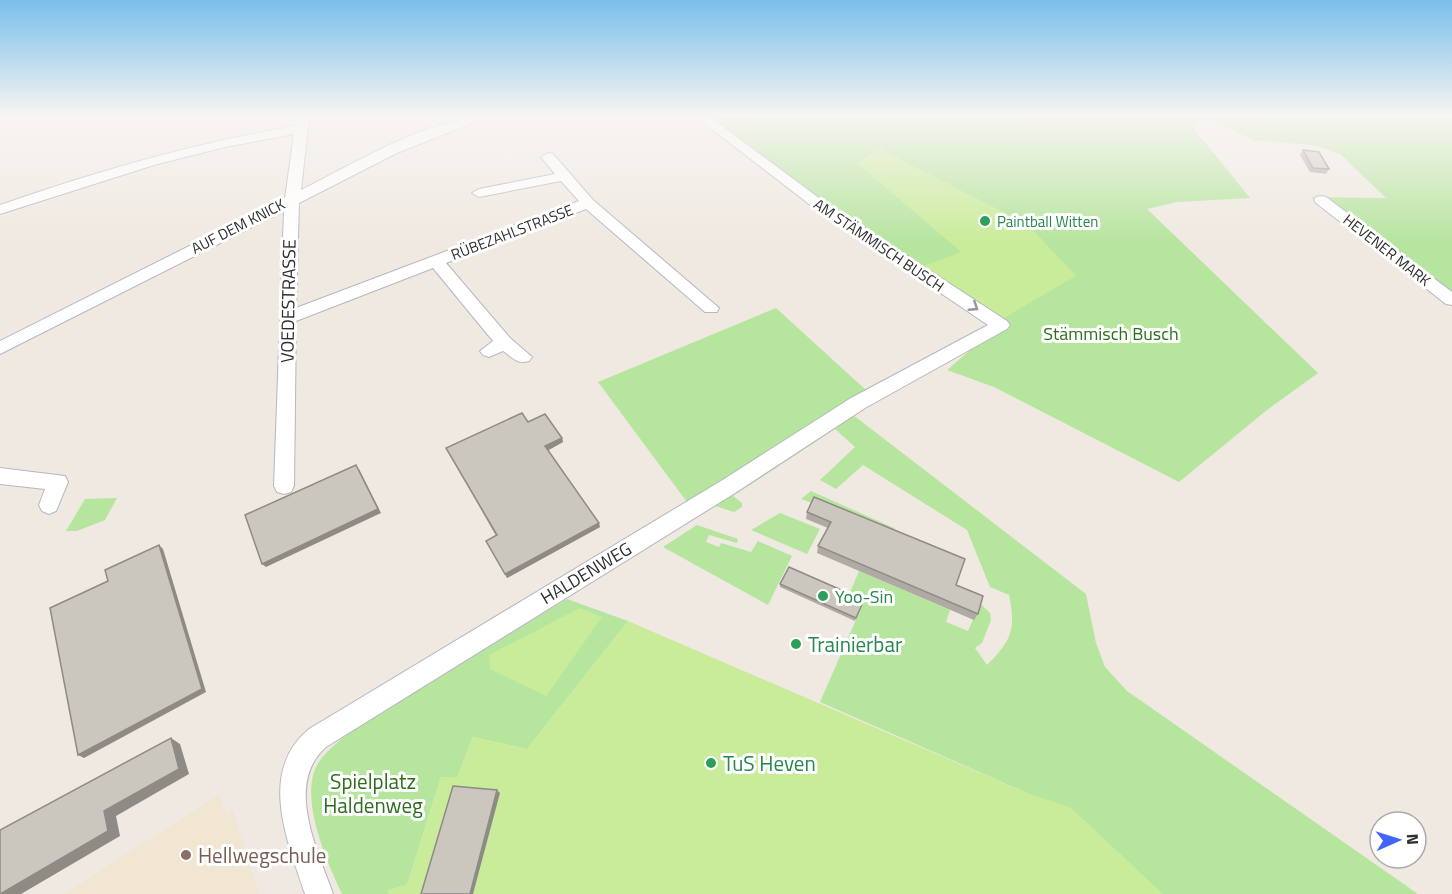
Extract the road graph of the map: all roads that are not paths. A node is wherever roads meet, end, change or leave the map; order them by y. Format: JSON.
{"nodes":[{"id":1,"x":154,"y":159,"type":"edge"},
{"id":2,"x":298,"y":159,"type":"edge"},
{"id":3,"x":374,"y":159,"type":"edge"},
{"id":4,"x":550,"y":159,"type":"edge"},
{"id":5,"x":758,"y":159,"type":"edge"},
{"id":6,"x":565,"y":176,"type":"junction"},
{"id":7,"x":480,"y":193,"type":"dead end"},
{"id":8,"x":293,"y":198,"type":"junction"},
{"id":9,"x":1321,"y":200,"type":"dead end"},
{"id":10,"x":588,"y":203,"type":"junction"},
{"id":11,"x":0,"y":210,"type":"edge"},
{"id":12,"x":436,"y":261,"type":"junction"},
{"id":13,"x":1452,"y":300,"type":"edge"},
{"id":14,"x":711,"y":308,"type":"dead end"},
{"id":15,"x":287,"y":318,"type":"junction"},
{"id":16,"x":1002,"y":325,"type":"joint"},
{"id":17,"x":0,"y":348,"type":"edge"},
{"id":18,"x":523,"y":357,"type":"dead end"},
{"id":19,"x":0,"y":476,"type":"edge"},
{"id":20,"x":284,"y":486,"type":"dead end"},
{"id":21,"x":49,"y":505,"type":"dead end"},
{"id":22,"x":319,"y":894,"type":"edge"}],
"edges":[{"from":1,"to":11,"type":"street"},
{"from":2,"to":8,"type":"street","name":"VOEDESTRASSE"},
{"from":3,"to":8,"type":"street","name":"AUF DEM KNICK"},
{"from":4,"to":6,"type":"street","name":"RÜBEZAHLSTRASSE"},
{"from":5,"to":16,"type":"street","name":"AM STÄMMISCH BUSCH","one_way":true},
{"from":6,"to":7,"type":"street","name":"RÜBEZAHLSTRASSE"},
{"from":6,"to":10,"type":"street","name":"RÜBEZAHLSTRASSE"},
{"from":8,"to":15,"type":"street","name":"VOEDESTRASSE"},
{"from":8,"to":17,"type":"street","name":"AUF DEM KNICK"},
{"from":9,"to":13,"type":"street","name":"HEVENER MARK"},
{"from":10,"to":12,"type":"street","name":"RÜBEZAHLSTRASSE"},
{"from":10,"to":14,"type":"street","name":"RÜBEZAHLSTRASSE"},
{"from":12,"to":15,"type":"street","name":"RÜBEZAHLSTRASSE"},
{"from":12,"to":18,"type":"street","name":"RÜBEZAHLSTRASSE"},
{"from":15,"to":20,"type":"street","name":"VOEDESTRASSE"},
{"from":16,"to":22,"type":"street","name":"HALDENWEG"},
{"from":19,"to":21,"type":"street"}]}
